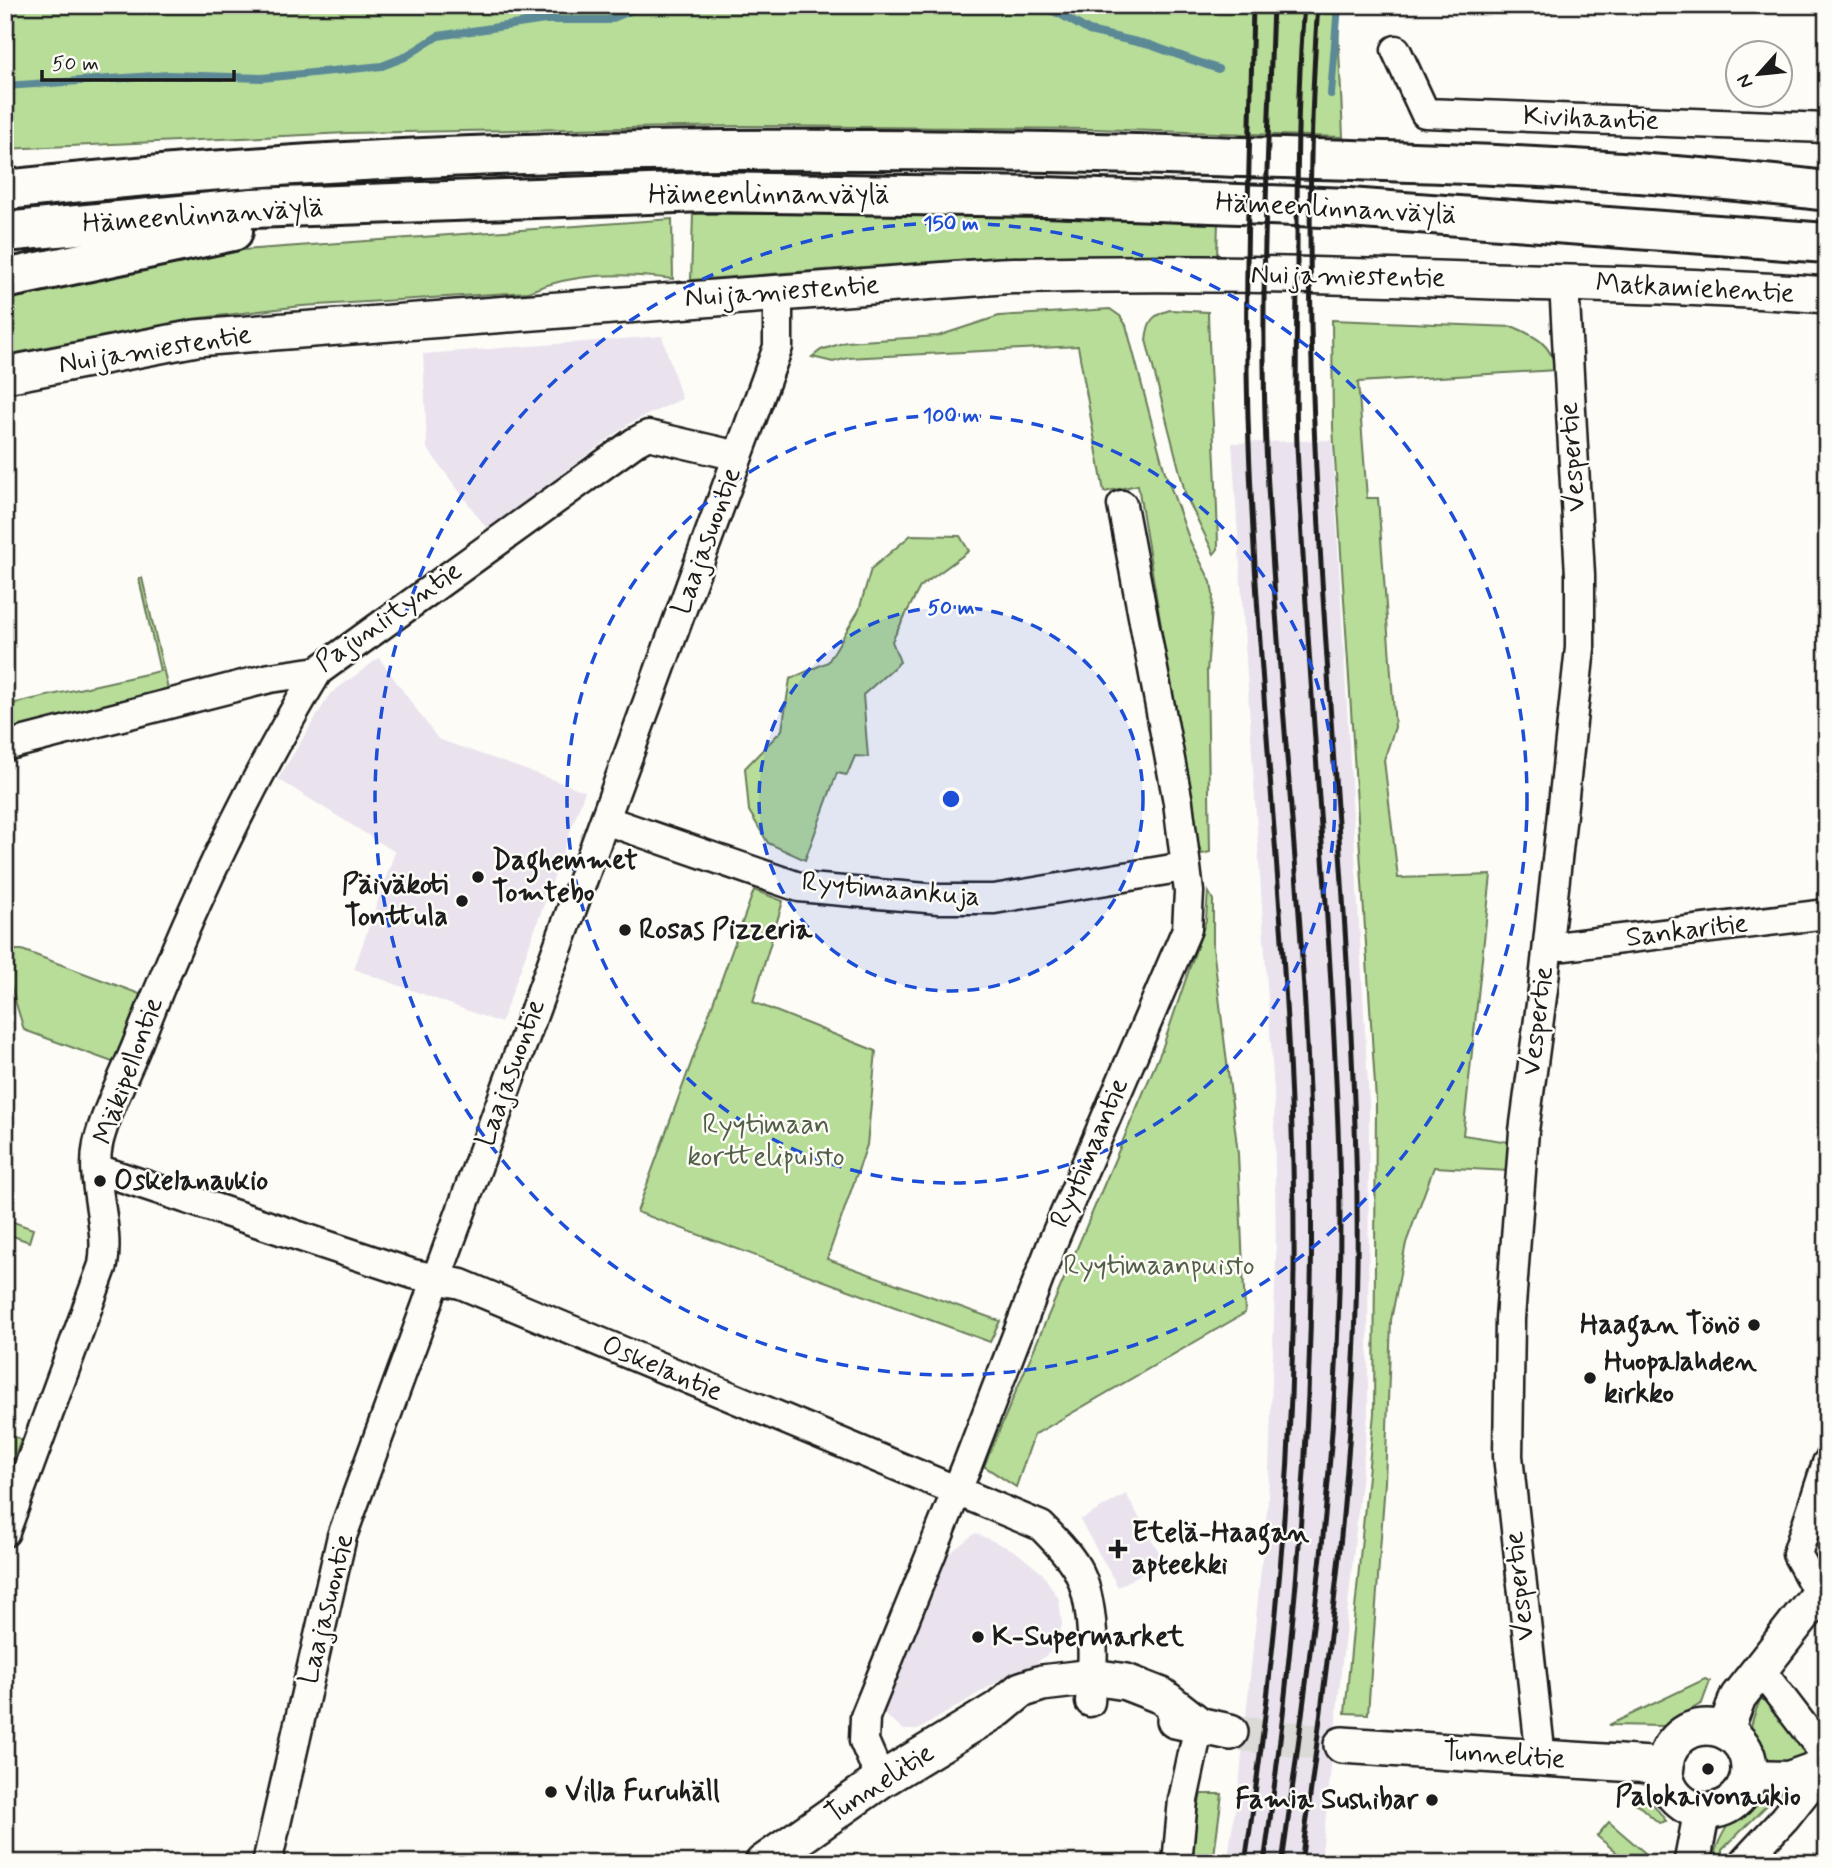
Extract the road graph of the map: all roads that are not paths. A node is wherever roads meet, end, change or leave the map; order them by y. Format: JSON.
{"nodes":[{"id":1,"x":1396,"y":50,"type":"dead end"},
{"id":2,"x":1827,"y":128,"type":"edge"},
{"id":3,"x":5,"y":174,"type":"edge"},
{"id":4,"x":103,"y":179,"type":"junction"},
{"id":5,"x":5,"y":190,"type":"edge"},
{"id":6,"x":1827,"y":191,"type":"edge"},
{"id":7,"x":364,"y":204,"type":"junction"},
{"id":8,"x":5,"y":232,"type":"edge"},
{"id":9,"x":1827,"y":243,"type":"edge"},
{"id":10,"x":5,"y":279,"type":"edge"},
{"id":11,"x":1564,"y":283,"type":"junction"},
{"id":12,"x":778,"y":292,"type":"junction"},
{"id":13,"x":1827,"y":295,"type":"edge"},
{"id":14,"x":5,"y":375,"type":"edge"},
{"id":15,"x":738,"y":456,"type":"junction"},
{"id":16,"x":1122,"y":505,"type":"dead end"},
{"id":17,"x":318,"y":671,"type":"junction"},
{"id":18,"x":5,"y":746,"type":"edge"},
{"id":19,"x":605,"y":820,"type":"junction"},
{"id":20,"x":1184,"y":867,"type":"junction"},
{"id":21,"x":1827,"y":914,"type":"edge"},
{"id":22,"x":1548,"y":945,"type":"junction"},
{"id":23,"x":97,"y":1169,"type":"junction"},
{"id":24,"x":435,"y":1280,"type":"junction"},
{"id":25,"x":1827,"y":1463,"type":"edge"},
{"id":26,"x":956,"y":1492,"type":"junction"},
{"id":27,"x":5,"y":1532,"type":"edge"},
{"id":28,"x":1823,"y":1589,"type":"edge"},
{"id":29,"x":1759,"y":1668,"type":"junction"},
{"id":30,"x":1091,"y":1689,"type":"junction"},
{"id":31,"x":1214,"y":1729,"type":"joint"},
{"id":32,"x":1725,"y":1731,"type":"junction"},
{"id":33,"x":1342,"y":1745,"type":"tunnel mouth"},
{"id":34,"x":1541,"y":1759,"type":"junction"},
{"id":35,"x":1827,"y":1761,"type":"edge"},
{"id":36,"x":1666,"y":1766,"type":"junction"},
{"id":37,"x":1749,"y":1775,"type":"junction"},
{"id":38,"x":881,"y":1780,"type":"junction"},
{"id":39,"x":1702,"y":1811,"type":"junction"},
{"id":40,"x":267,"y":1863,"type":"edge"},
{"id":41,"x":763,"y":1863,"type":"edge"},
{"id":42,"x":1177,"y":1863,"type":"edge"},
{"id":43,"x":1692,"y":1863,"type":"edge"},
{"id":44,"x":1743,"y":1863,"type":"edge"}],
"edges":[{"from":1,"to":2,"type":"street","name":"Kivihaantie"},
{"from":3,"to":4,"type":"highway"},
{"from":4,"to":5,"type":"highway","name":"Hämeenlinnanväylä"},
{"from":4,"to":6,"type":"highway","name":"Hämeenlinnanväylä"},
{"from":7,"to":8,"type":"highway","name":"Hämeenlinnanväylä"},
{"from":7,"to":9,"type":"highway","name":"Hämeenlinnanväylä"},
{"from":7,"to":10,"type":"highway"},
{"from":11,"to":12,"type":"street","name":"Nuijamiestentie"},
{"from":11,"to":13,"type":"street","name":"Matkamiehentie"},
{"from":11,"to":22,"type":"street","name":"Vespertie"},
{"from":12,"to":14,"type":"street","name":"Nuijamiestentie"},
{"from":12,"to":15,"type":"street","name":"Laajasuontie"},
{"from":15,"to":17,"type":"street","name":"Pajuniityntie"},
{"from":15,"to":19,"type":"street","name":"Laajasuontie"},
{"from":16,"to":20,"type":"street","name":"Ryytimaantie"},
{"from":17,"to":18,"type":"street","name":"Pajuniityntie"},
{"from":17,"to":23,"type":"street","name":"Mäkipellontie"},
{"from":19,"to":20,"type":"street","name":"Ryytimaankuja"},
{"from":19,"to":24,"type":"street","name":"Laajasuontie"},
{"from":20,"to":26,"type":"street","name":"Ryytimaantie"},
{"from":21,"to":22,"type":"street","name":"Sankaritie"},
{"from":22,"to":34,"type":"street","name":"Vespertie"},
{"from":23,"to":24,"type":"street","name":"Oskelantie"},
{"from":23,"to":27,"type":"street","name":"Mäkipellontie"},
{"from":24,"to":26,"type":"street","name":"Oskelantie"},
{"from":24,"to":40,"type":"street","name":"Laajasuontie"},
{"from":25,"to":28,"type":"street"},
{"from":26,"to":30,"type":"street","name":"Oskelantie"},
{"from":26,"to":38,"type":"street","name":"Ryytimaantie"},
{"from":28,"to":29,"type":"street"},
{"from":29,"to":32,"type":"street"},
{"from":29,"to":35,"type":"street"},
{"from":30,"to":31,"type":"street","name":"Tunnelitie"},
{"from":30,"to":38,"type":"street","name":"Tunnelitie"},
{"from":31,"to":42,"type":"street"},
{"from":32,"to":36,"type":"street"},
{"from":32,"to":37,"type":"street"},
{"from":33,"to":34,"type":"street","name":"Tunnelitie"},
{"from":34,"to":36,"type":"street","name":"Tunnelitie"},
{"from":35,"to":37,"type":"street"},
{"from":35,"to":44,"type":"street"},
{"from":36,"to":39,"type":"street"},
{"from":37,"to":39,"type":"street"},
{"from":38,"to":41,"type":"street","name":"Tunnelitie"},
{"from":39,"to":43,"type":"street"}]}
